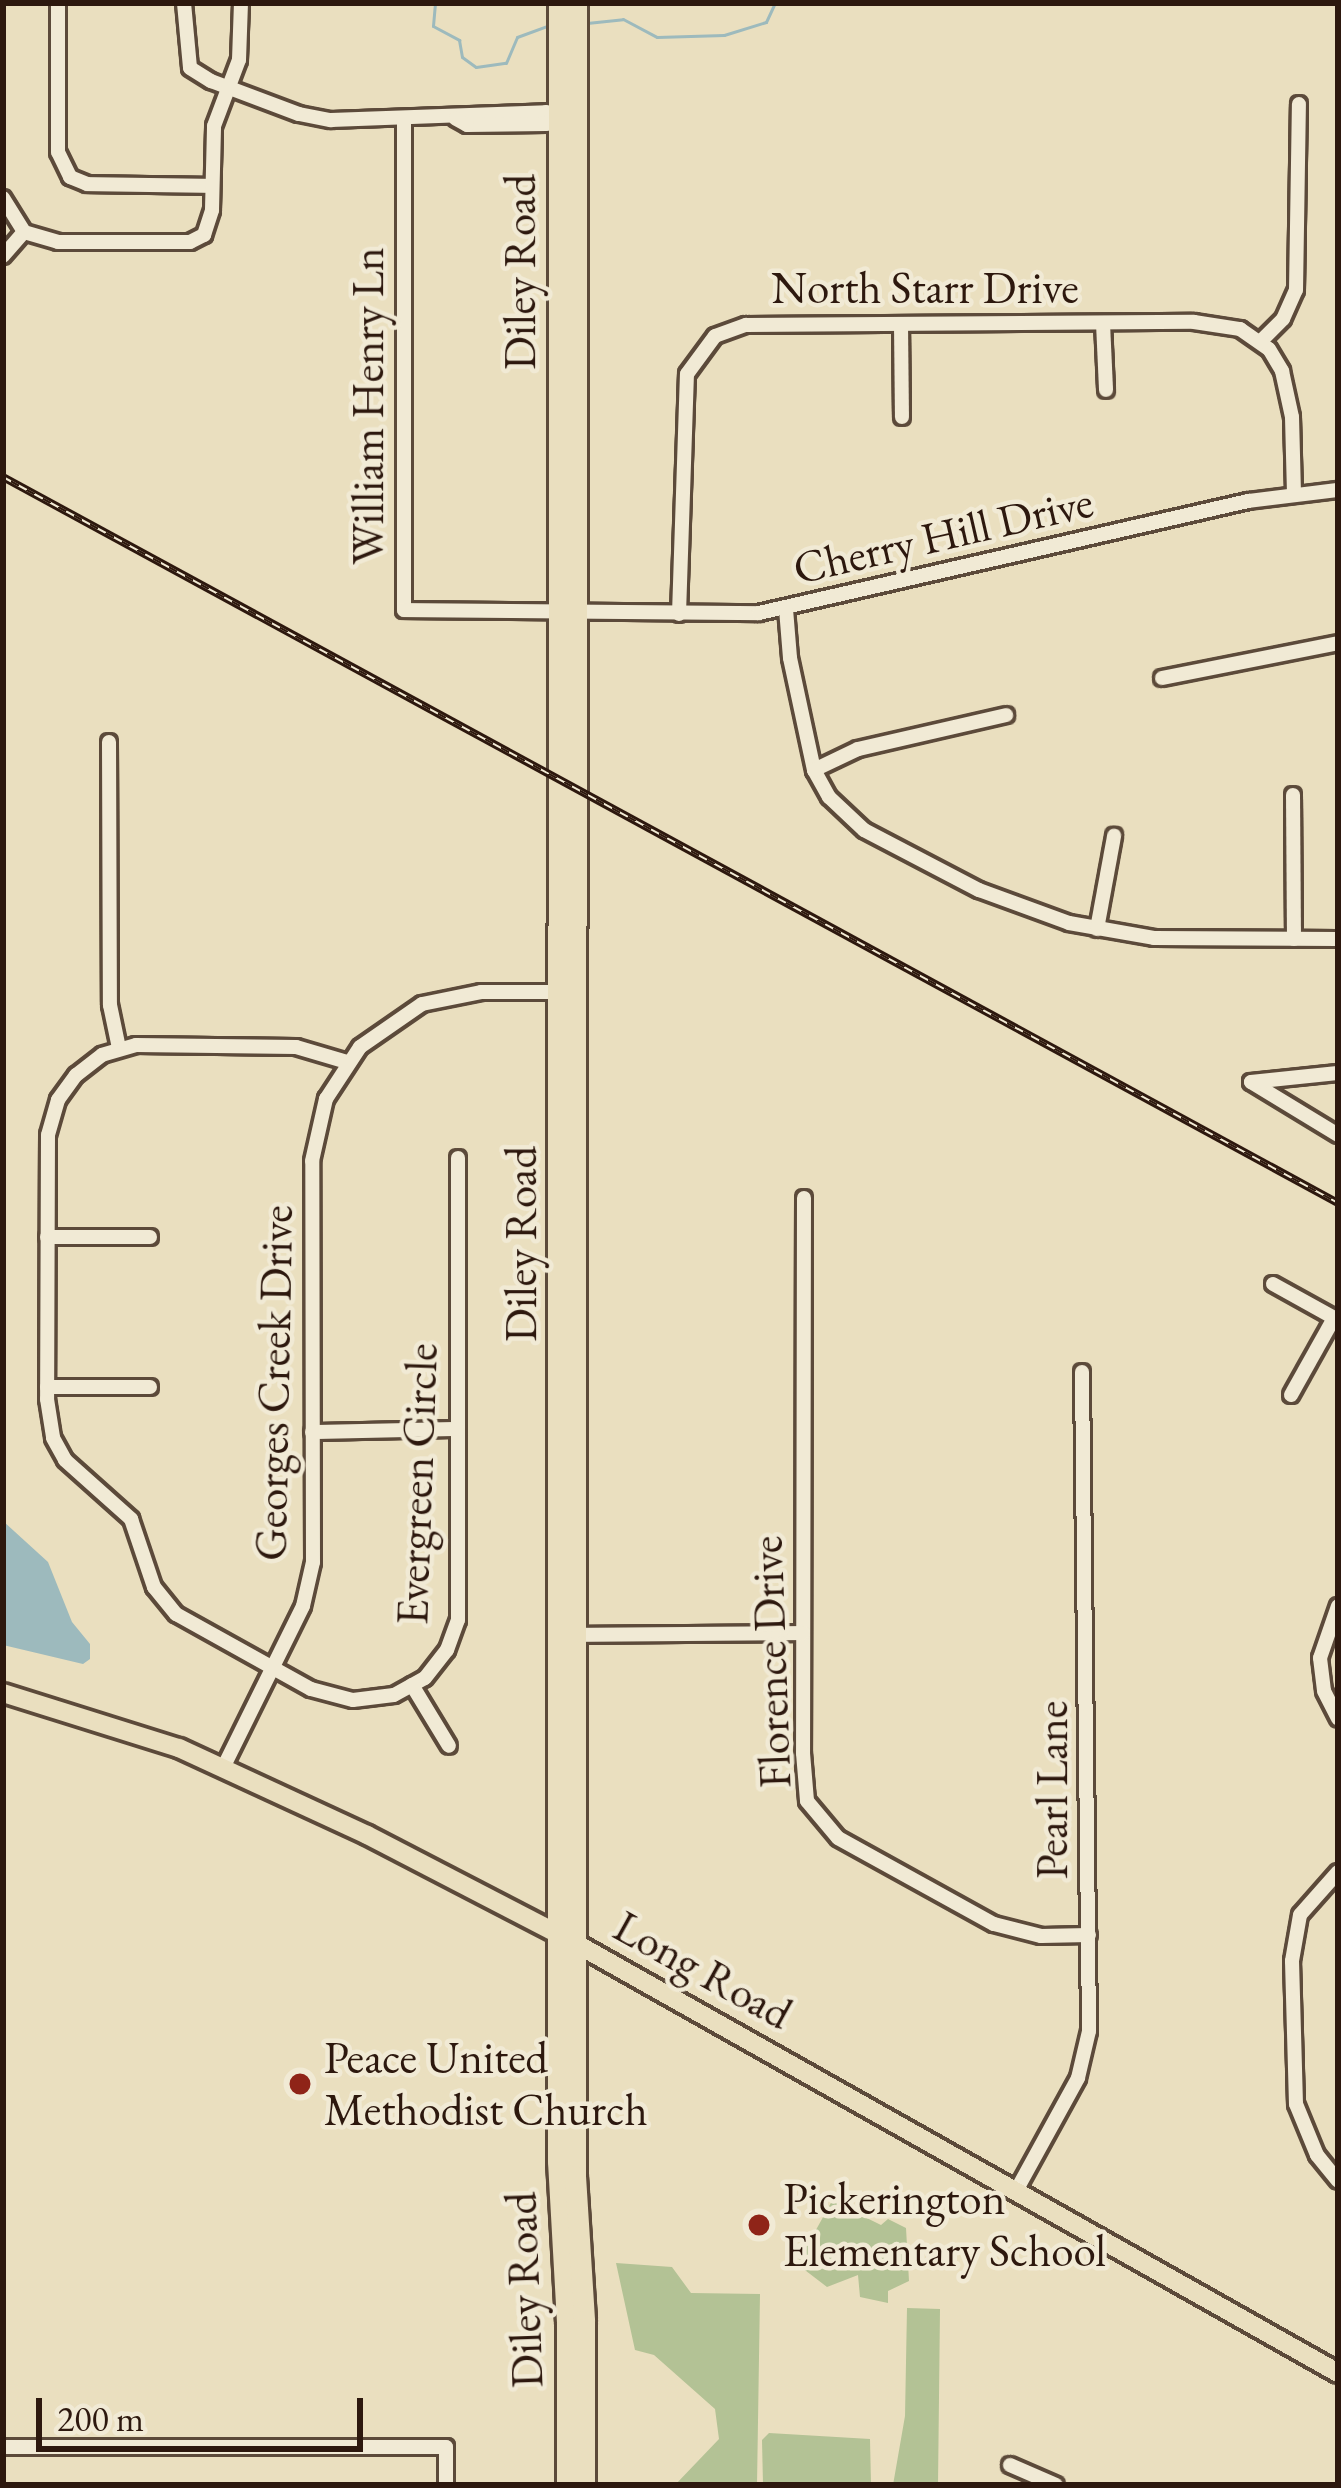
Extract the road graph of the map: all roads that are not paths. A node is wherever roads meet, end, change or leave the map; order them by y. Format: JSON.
{"nodes":[{"id":1,"x":58,"y":3,"type":"edge"},
{"id":2,"x":184,"y":3,"type":"edge"},
{"id":3,"x":241,"y":3,"type":"edge"},
{"id":4,"x":559,"y":3,"type":"edge"},
{"id":5,"x":576,"y":3,"type":"edge"},
{"id":6,"x":567,"y":55,"type":"junction"},
{"id":7,"x":227,"y":87,"type":"junction"},
{"id":8,"x":1299,"y":104,"type":"dead end"},
{"id":9,"x":563,"y":118,"type":"junction"},
{"id":10,"x":404,"y":119,"type":"junction"},
{"id":11,"x":212,"y":186,"type":"junction"},
{"id":12,"x":3,"y":198,"type":"edge"},
{"id":13,"x":24,"y":232,"type":"junction"},
{"id":14,"x":3,"y":256,"type":"edge"},
{"id":15,"x":1103,"y":323,"type":"junction"},
{"id":16,"x":901,"y":324,"type":"junction"},
{"id":17,"x":1261,"y":341,"type":"junction"},
{"id":18,"x":1106,"y":390,"type":"dead end"},
{"id":19,"x":902,"y":417,"type":"dead end"},
{"id":20,"x":1338,"y":490,"type":"edge"},
{"id":21,"x":1294,"y":493,"type":"junction"},
{"id":22,"x":786,"y":609,"type":"junction"},
{"id":23,"x":568,"y":613,"type":"junction"},
{"id":24,"x":679,"y":614,"type":"junction"},
{"id":25,"x":1338,"y":643,"type":"edge"},
{"id":26,"x":1162,"y":678,"type":"dead end"},
{"id":27,"x":1006,"y":715,"type":"dead end"},
{"id":28,"x":110,"y":742,"type":"dead end"},
{"id":29,"x":814,"y":770,"type":"junction"},
{"id":30,"x":1293,"y":795,"type":"dead end"},
{"id":31,"x":1114,"y":836,"type":"dead end"},
{"id":32,"x":1097,"y":929,"type":"junction"},
{"id":33,"x":1294,"y":939,"type":"junction"},
{"id":34,"x":1338,"y":939,"type":"edge"},
{"id":35,"x":569,"y":992,"type":"junction"},
{"id":36,"x":119,"y":1048,"type":"junction"},
{"id":37,"x":347,"y":1062,"type":"junction"},
{"id":38,"x":1338,"y":1073,"type":"edge"},
{"id":39,"x":1338,"y":1135,"type":"edge"},
{"id":40,"x":458,"y":1158,"type":"dead end"},
{"id":41,"x":804,"y":1198,"type":"dead end"},
{"id":42,"x":47,"y":1237,"type":"junction"},
{"id":43,"x":150,"y":1237,"type":"dead end"},
{"id":44,"x":1273,"y":1284,"type":"dead end"},
{"id":45,"x":1336,"y":1319,"type":"edge"},
{"id":46,"x":1082,"y":1372,"type":"dead end"},
{"id":47,"x":47,"y":1387,"type":"junction"},
{"id":48,"x":150,"y":1387,"type":"dead end"},
{"id":49,"x":1291,"y":1395,"type":"dead end"},
{"id":50,"x":458,"y":1429,"type":"junction"},
{"id":51,"x":312,"y":1432,"type":"junction"},
{"id":52,"x":1338,"y":1606,"type":"edge"},
{"id":53,"x":803,"y":1633,"type":"junction"},
{"id":54,"x":568,"y":1635,"type":"junction"},
{"id":55,"x":274,"y":1667,"type":"junction"},
{"id":56,"x":412,"y":1685,"type":"junction"},
{"id":57,"x":3,"y":1693,"type":"edge"},
{"id":58,"x":1338,"y":1719,"type":"edge"},
{"id":59,"x":449,"y":1746,"type":"dead end"},
{"id":60,"x":224,"y":1766,"type":"junction"},
{"id":61,"x":1338,"y":1872,"type":"edge"},
{"id":62,"x":1089,"y":1935,"type":"junction"},
{"id":63,"x":567,"y":1938,"type":"junction"},
{"id":64,"x":1338,"y":2181,"type":"edge"},
{"id":65,"x":1016,"y":2192,"type":"junction"},
{"id":66,"x":1338,"y":2373,"type":"edge"},
{"id":67,"x":3,"y":2446,"type":"edge"},
{"id":68,"x":1010,"y":2465,"type":"dead end"},
{"id":69,"x":446,"y":2485,"type":"edge"},
{"id":70,"x":567,"y":2485,"type":"edge"},
{"id":71,"x":584,"y":2485,"type":"edge"},
{"id":72,"x":1056,"y":2485,"type":"edge"}],
"edges":[{"from":1,"to":11,"type":"street"},
{"from":2,"to":7,"type":"street"},
{"from":3,"to":7,"type":"street"},
{"from":4,"to":6,"type":"highway","name":"Diley Road"},
{"from":5,"to":6,"type":"highway","name":"Diley Road"},
{"from":6,"to":9,"type":"highway","name":"Diley Road"},
{"from":7,"to":10,"type":"street"},
{"from":7,"to":11,"type":"street"},
{"from":8,"to":17,"type":"street"},
{"from":9,"to":10,"type":"street"},
{"from":9,"to":23,"type":"highway","name":"Diley Road"},
{"from":10,"to":23,"type":"street","name":"William Henry Ln"},
{"from":11,"to":13,"type":"street"},
{"from":12,"to":13,"type":"street"},
{"from":13,"to":14,"type":"street"},
{"from":15,"to":16,"type":"street","name":"North Starr Drive"},
{"from":15,"to":17,"type":"street","name":"North Starr Drive"},
{"from":15,"to":18,"type":"street"},
{"from":16,"to":19,"type":"street"},
{"from":16,"to":24,"type":"street","name":"North Starr Drive"},
{"from":17,"to":21,"type":"street"},
{"from":20,"to":21,"type":"street","name":"Cherry Hill Drive"},
{"from":21,"to":22,"type":"street","name":"Cherry Hill Drive"},
{"from":22,"to":24,"type":"street","name":"Cherry Hill Drive"},
{"from":22,"to":29,"type":"street"},
{"from":23,"to":24,"type":"street","name":"Cherry Hill Drive"},
{"from":23,"to":35,"type":"highway","name":"Diley Road"},
{"from":25,"to":26,"type":"street"},
{"from":27,"to":29,"type":"street"},
{"from":28,"to":36,"type":"street"},
{"from":29,"to":32,"type":"street"},
{"from":30,"to":33,"type":"street"},
{"from":31,"to":32,"type":"street"},
{"from":32,"to":33,"type":"street"},
{"from":33,"to":34,"type":"street"},
{"from":35,"to":37,"type":"street"},
{"from":35,"to":54,"type":"highway","name":"Diley Road"},
{"from":36,"to":37,"type":"street"},
{"from":36,"to":42,"type":"street","name":"Evergreen Circle"},
{"from":37,"to":51,"type":"street","name":"Georges Creek Drive"},
{"from":38,"to":39,"type":"street"},
{"from":40,"to":50,"type":"street","name":"Evergreen Circle"},
{"from":41,"to":53,"type":"street","name":"Florence Drive"},
{"from":42,"to":43,"type":"street"},
{"from":42,"to":47,"type":"street","name":"Evergreen Circle"},
{"from":44,"to":45,"type":"street"},
{"from":45,"to":49,"type":"street"},
{"from":46,"to":62,"type":"street","name":"Pearl Lane"},
{"from":47,"to":48,"type":"street"},
{"from":47,"to":55,"type":"street","name":"Evergreen Circle"},
{"from":50,"to":51,"type":"street"},
{"from":50,"to":56,"type":"street","name":"Evergreen Circle"},
{"from":51,"to":55,"type":"street","name":"Georges Creek Drive"},
{"from":52,"to":58,"type":"street"},
{"from":53,"to":54,"type":"street"},
{"from":53,"to":62,"type":"street","name":"Florence Drive"},
{"from":54,"to":63,"type":"highway","name":"Diley Road"},
{"from":55,"to":56,"type":"street","name":"Evergreen Circle"},
{"from":55,"to":60,"type":"street","name":"Georges Creek Drive"},
{"from":56,"to":59,"type":"street"},
{"from":57,"to":60,"type":"main road","name":"Long Road"},
{"from":60,"to":63,"type":"main road","name":"Long Road"},
{"from":61,"to":64,"type":"street"},
{"from":62,"to":65,"type":"street","name":"Pearl Lane"},
{"from":63,"to":65,"type":"main road","name":"Long Road"},
{"from":63,"to":70,"type":"highway","name":"Diley Road"},
{"from":63,"to":71,"type":"highway","name":"Diley Road"},
{"from":65,"to":66,"type":"main road","name":"Long Road"},
{"from":67,"to":69,"type":"street"},
{"from":68,"to":72,"type":"street"}]}
